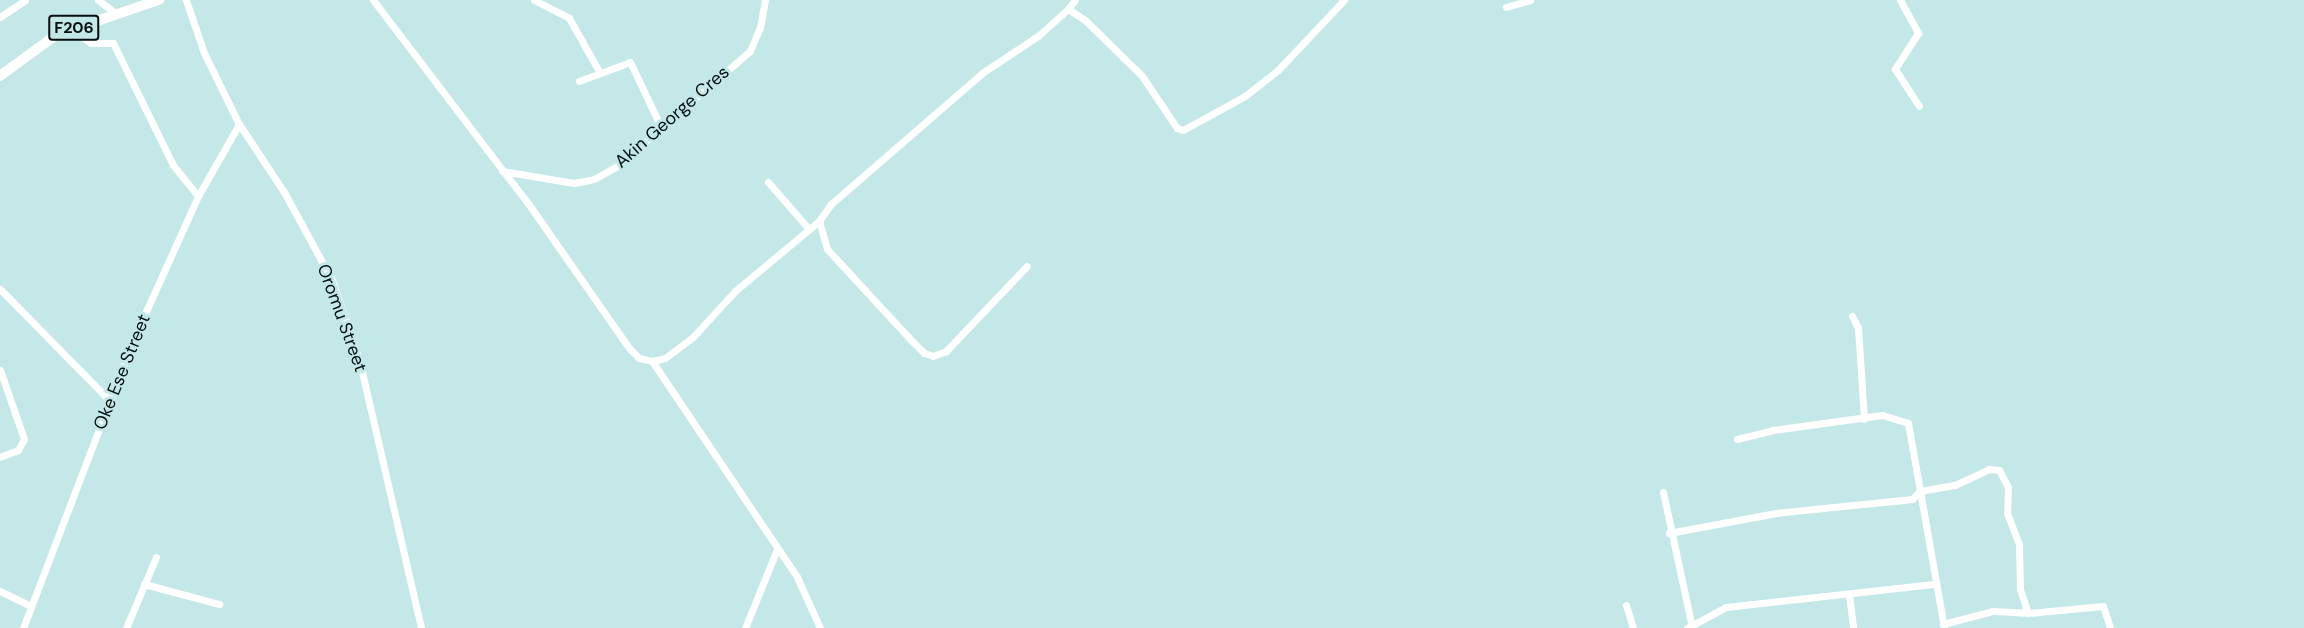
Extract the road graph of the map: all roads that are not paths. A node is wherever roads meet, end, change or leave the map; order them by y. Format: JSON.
{"nodes":[{"id":1,"x":25,"y":0,"type":"edge"},
{"id":2,"x":98,"y":0,"type":"edge"},
{"id":3,"x":159,"y":0,"type":"edge"},
{"id":4,"x":186,"y":0,"type":"edge"},
{"id":5,"x":373,"y":0,"type":"edge"},
{"id":6,"x":534,"y":0,"type":"edge"},
{"id":7,"x":765,"y":0,"type":"edge"},
{"id":8,"x":1075,"y":0,"type":"edge"},
{"id":9,"x":1344,"y":0,"type":"edge"},
{"id":10,"x":1530,"y":0,"type":"edge"},
{"id":11,"x":1900,"y":0,"type":"edge"},
{"id":12,"x":1506,"y":7,"type":"dead end"},
{"id":13,"x":1068,"y":9,"type":"junction"},
{"id":14,"x":114,"y":12,"type":"junction"},
{"id":15,"x":0,"y":17,"type":"edge"},
{"id":16,"x":71,"y":29,"type":"junction"},
{"id":17,"x":600,"y":73,"type":"junction"},
{"id":18,"x":0,"y":76,"type":"edge"},
{"id":19,"x":579,"y":81,"type":"dead end"},
{"id":20,"x":1920,"y":106,"type":"dead end"},
{"id":21,"x":239,"y":123,"type":"junction"},
{"id":22,"x":661,"y":128,"type":"junction"},
{"id":23,"x":502,"y":171,"type":"junction"},
{"id":24,"x":768,"y":182,"type":"dead end"},
{"id":25,"x":198,"y":196,"type":"junction"},
{"id":26,"x":819,"y":221,"type":"junction"},
{"id":27,"x":809,"y":229,"type":"junction"},
{"id":28,"x":1027,"y":266,"type":"dead end"},
{"id":29,"x":0,"y":289,"type":"edge"},
{"id":30,"x":1852,"y":316,"type":"dead end"},
{"id":31,"x":652,"y":361,"type":"junction"},
{"id":32,"x":0,"y":370,"type":"edge"},
{"id":33,"x":109,"y":400,"type":"junction"},
{"id":34,"x":1864,"y":419,"type":"junction"},
{"id":35,"x":1737,"y":439,"type":"dead end"},
{"id":36,"x":0,"y":457,"type":"edge"},
{"id":37,"x":1920,"y":491,"type":"junction"},
{"id":38,"x":1663,"y":492,"type":"dead end"},
{"id":39,"x":1669,"y":532,"type":"junction"},
{"id":40,"x":777,"y":549,"type":"junction"},
{"id":41,"x":156,"y":557,"type":"dead end"},
{"id":42,"x":144,"y":584,"type":"junction"},
{"id":43,"x":1934,"y":584,"type":"junction"},
{"id":44,"x":0,"y":591,"type":"edge"},
{"id":45,"x":1849,"y":594,"type":"junction"},
{"id":46,"x":219,"y":604,"type":"dead end"},
{"id":47,"x":1626,"y":605,"type":"dead end"},
{"id":48,"x":31,"y":606,"type":"junction"},
{"id":49,"x":2028,"y":613,"type":"junction"},
{"id":50,"x":1689,"y":626,"type":"edge"},
{"id":51,"x":1943,"y":626,"type":"edge"},
{"id":52,"x":23,"y":628,"type":"edge"},
{"id":53,"x":126,"y":628,"type":"edge"},
{"id":54,"x":421,"y":628,"type":"edge"},
{"id":55,"x":745,"y":628,"type":"edge"},
{"id":56,"x":820,"y":628,"type":"edge"},
{"id":57,"x":1633,"y":628,"type":"edge"},
{"id":58,"x":1853,"y":628,"type":"edge"},
{"id":59,"x":2110,"y":628,"type":"edge"}],
"edges":[{"from":1,"to":15,"type":"street"},
{"from":2,"to":14,"type":"street"},
{"from":3,"to":14,"type":"main road","number":"F206"},
{"from":4,"to":21,"type":"street","name":"Oromu Street"},
{"from":5,"to":23,"type":"street"},
{"from":6,"to":17,"type":"street"},
{"from":7,"to":22,"type":"street","name":"Akin George Cres"},
{"from":8,"to":13,"type":"street"},
{"from":9,"to":13,"type":"street"},
{"from":10,"to":12,"type":"street"},
{"from":11,"to":20,"type":"street"},
{"from":13,"to":26,"type":"street"},
{"from":14,"to":16,"type":"main road","number":"F206"},
{"from":16,"to":18,"type":"main road","number":"F206"},
{"from":16,"to":25,"type":"street"},
{"from":17,"to":19,"type":"street"},
{"from":17,"to":22,"type":"street"},
{"from":21,"to":25,"type":"street","name":"Oke Ese Street"},
{"from":21,"to":54,"type":"street","name":"Oromu Street"},
{"from":22,"to":23,"type":"street","name":"Akin George Cres"},
{"from":23,"to":31,"type":"street"},
{"from":24,"to":27,"type":"street"},
{"from":25,"to":33,"type":"street","name":"Oke Ese Street"},
{"from":26,"to":27,"type":"street"},
{"from":26,"to":28,"type":"street"},
{"from":27,"to":31,"type":"street"},
{"from":29,"to":33,"type":"street"},
{"from":30,"to":34,"type":"street"},
{"from":31,"to":40,"type":"street"},
{"from":32,"to":36,"type":"street"},
{"from":33,"to":48,"type":"street","name":"Oke Ese Street"},
{"from":34,"to":35,"type":"street"},
{"from":34,"to":37,"type":"street"},
{"from":37,"to":39,"type":"street"},
{"from":37,"to":43,"type":"street"},
{"from":37,"to":49,"type":"street"},
{"from":38,"to":39,"type":"street"},
{"from":39,"to":50,"type":"street"},
{"from":40,"to":55,"type":"street"},
{"from":40,"to":56,"type":"street"},
{"from":41,"to":42,"type":"street"},
{"from":42,"to":46,"type":"street"},
{"from":42,"to":53,"type":"street"},
{"from":43,"to":45,"type":"street"},
{"from":43,"to":51,"type":"street"},
{"from":44,"to":48,"type":"street"},
{"from":45,"to":50,"type":"street"},
{"from":45,"to":58,"type":"street"},
{"from":47,"to":57,"type":"street"},
{"from":48,"to":52,"type":"street","name":"Oke Ese Street"},
{"from":49,"to":51,"type":"street"},
{"from":49,"to":59,"type":"street"}]}
